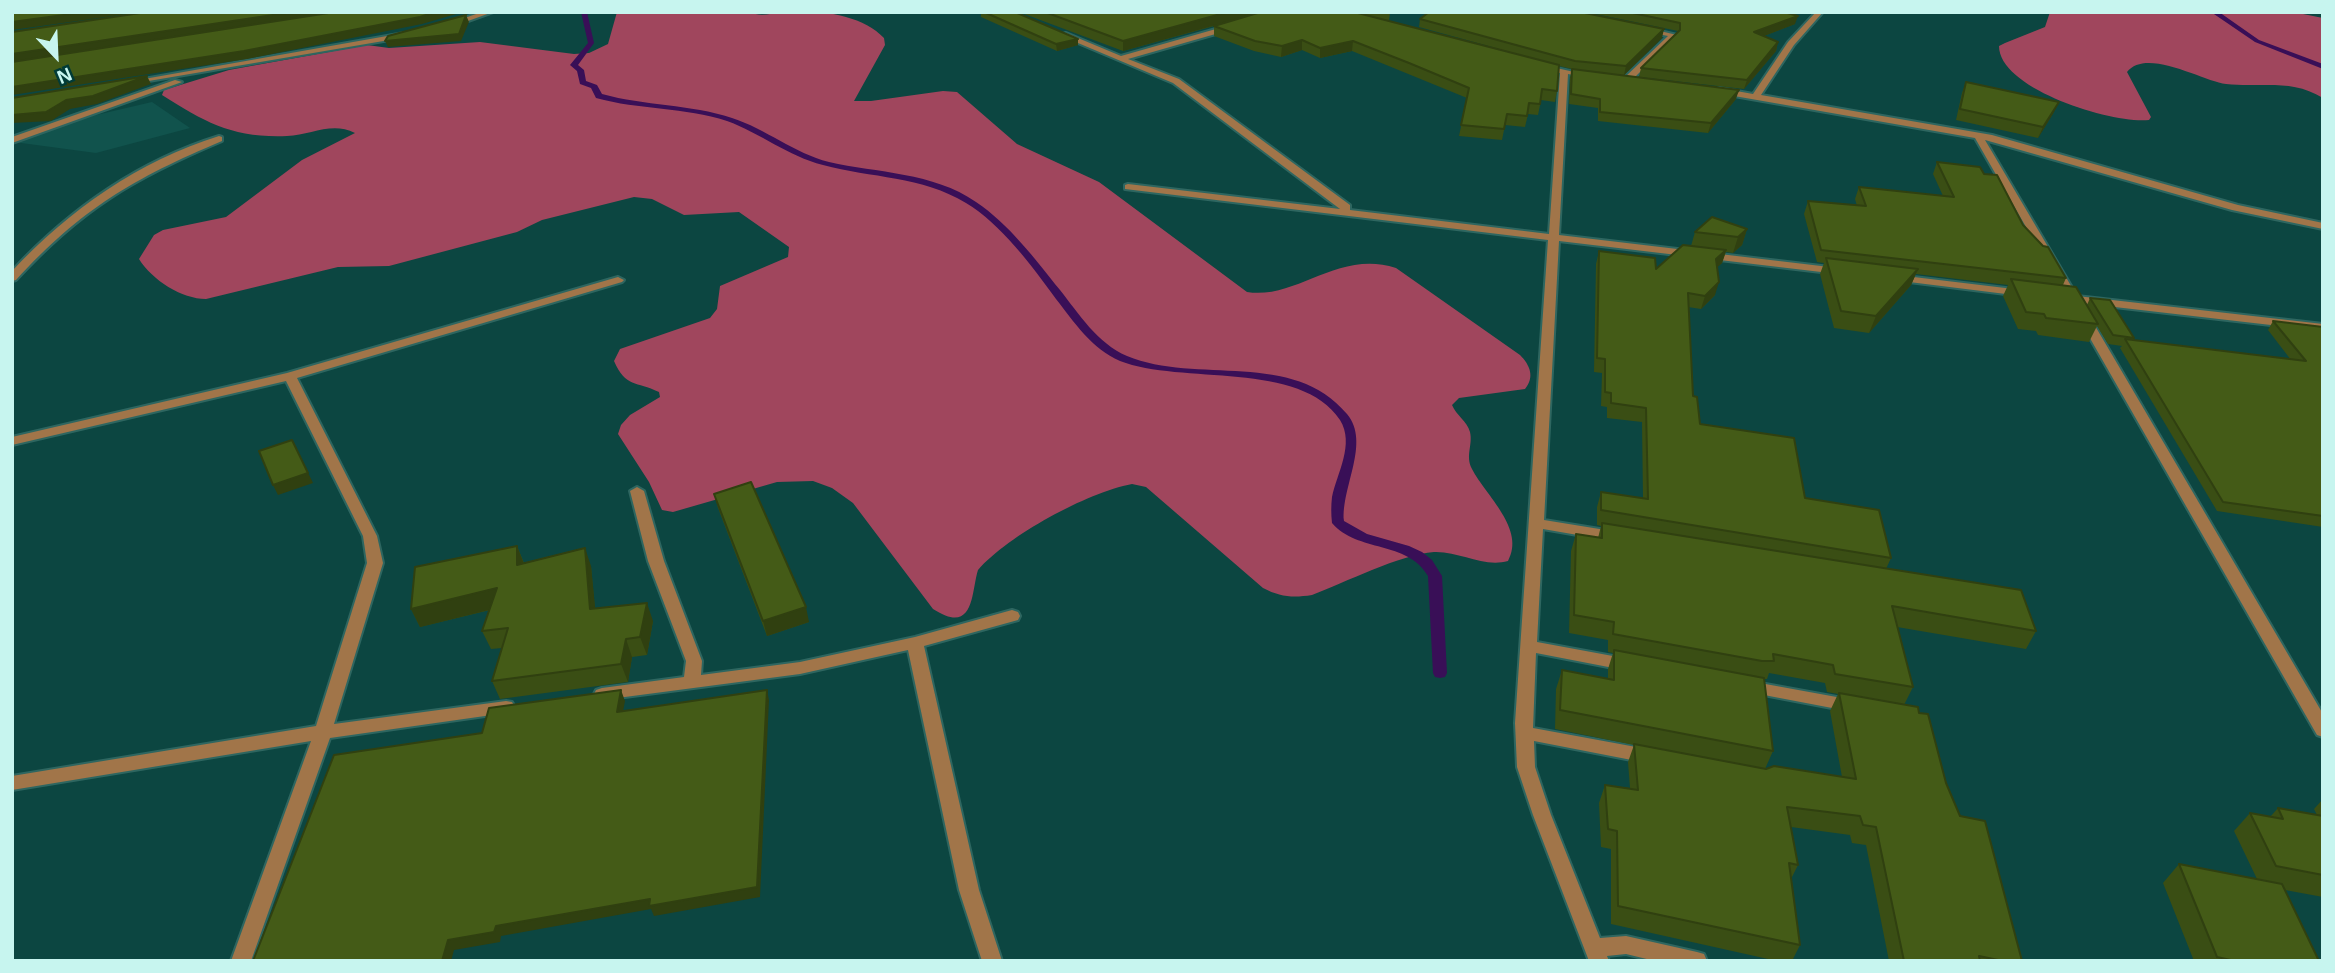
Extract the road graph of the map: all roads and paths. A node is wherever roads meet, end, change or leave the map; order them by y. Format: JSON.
{"nodes":[{"id":1,"x":490,"y":12,"type":"edge"},
{"id":2,"x":1820,"y":12,"type":"edge"},
{"id":3,"x":1242,"y":24,"type":"edge"},
{"id":4,"x":1634,"y":27,"type":"edge"},
{"id":5,"x":438,"y":28,"type":"edge"},
{"id":6,"x":413,"y":33,"type":"edge"},
{"id":7,"x":1059,"y":33,"type":"edge"},
{"id":8,"x":1121,"y":58,"type":"junction"},
{"id":9,"x":1536,"y":66,"type":"edge"},
{"id":10,"x":196,"y":72,"type":"junction"},
{"id":11,"x":1564,"y":72,"type":"junction"},
{"id":12,"x":1605,"y":78,"type":"edge"},
{"id":13,"x":1615,"y":79,"type":"edge"},
{"id":14,"x":1626,"y":80,"type":"junction"},
{"id":15,"x":1638,"y":81,"type":"edge"},
{"id":16,"x":117,"y":85,"type":"edge"},
{"id":17,"x":1713,"y":90,"type":"edge"},
{"id":18,"x":1756,"y":96,"type":"junction"},
{"id":19,"x":1978,"y":135,"type":"junction"},
{"id":20,"x":219,"y":139,"type":"dead end"},
{"id":21,"x":12,"y":140,"type":"edge"},
{"id":22,"x":1128,"y":187,"type":"dead end"},
{"id":23,"x":1344,"y":212,"type":"junction"},
{"id":24,"x":2323,"y":226,"type":"edge"},
{"id":25,"x":1555,"y":237,"type":"junction"},
{"id":26,"x":1854,"y":273,"type":"edge"},
{"id":27,"x":1882,"y":276,"type":"edge"},
{"id":28,"x":12,"y":278,"type":"edge"},
{"id":29,"x":618,"y":279,"type":"dead end"},
{"id":30,"x":2032,"y":294,"type":"edge"},
{"id":31,"x":2066,"y":298,"type":"junction"},
{"id":32,"x":2323,"y":328,"type":"edge"},
{"id":33,"x":290,"y":376,"type":"junction"},
{"id":34,"x":12,"y":442,"type":"edge"},
{"id":35,"x":637,"y":491,"type":"dead end"},
{"id":36,"x":1537,"y":523,"type":"junction"},
{"id":37,"x":1632,"y":539,"type":"edge"},
{"id":38,"x":1012,"y":616,"type":"dead end"},
{"id":39,"x":915,"y":643,"type":"junction"},
{"id":40,"x":1529,"y":646,"type":"junction"},
{"id":41,"x":1652,"y":669,"type":"edge"},
{"id":42,"x":692,"y":682,"type":"junction"},
{"id":43,"x":1735,"y":684,"type":"edge"},
{"id":44,"x":582,"y":697,"type":"edge"},
{"id":45,"x":528,"y":704,"type":"edge"},
{"id":46,"x":1871,"y":710,"type":"edge"},
{"id":47,"x":2323,"y":730,"type":"edge"},
{"id":48,"x":323,"y":732,"type":"junction"},
{"id":49,"x":1525,"y":733,"type":"junction"},
{"id":50,"x":1664,"y":760,"type":"edge"},
{"id":51,"x":12,"y":783,"type":"edge"},
{"id":52,"x":1596,"y":954,"type":"edge"},
{"id":53,"x":242,"y":961,"type":"edge"},
{"id":54,"x":992,"y":961,"type":"edge"},
{"id":55,"x":1697,"y":961,"type":"edge"}],
"edges":[{"from":1,"to":5,"type":"street"},
{"from":2,"to":18,"type":"street"},
{"from":3,"to":8,"type":"street"},
{"from":4,"to":14,"type":"street"},
{"from":6,"to":10,"type":"street"},
{"from":7,"to":8,"type":"street"},
{"from":8,"to":23,"type":"street"},
{"from":9,"to":11,"type":"street"},
{"from":10,"to":16,"type":"street"},
{"from":10,"to":21,"type":"street"},
{"from":11,"to":12,"type":"street"},
{"from":11,"to":25,"type":"street"},
{"from":13,"to":14,"type":"street"},
{"from":14,"to":15,"type":"street"},
{"from":17,"to":18,"type":"street"},
{"from":18,"to":19,"type":"street"},
{"from":19,"to":24,"type":"street"},
{"from":19,"to":31,"type":"street"},
{"from":20,"to":28,"type":"street"},
{"from":22,"to":23,"type":"street"},
{"from":23,"to":25,"type":"street"},
{"from":25,"to":26,"type":"street"},
{"from":25,"to":36,"type":"street"},
{"from":27,"to":30,"type":"street"},
{"from":29,"to":33,"type":"street"},
{"from":31,"to":32,"type":"street"},
{"from":31,"to":47,"type":"street"},
{"from":33,"to":34,"type":"street"},
{"from":33,"to":48,"type":"street"},
{"from":35,"to":42,"type":"street"},
{"from":36,"to":37,"type":"street"},
{"from":36,"to":40,"type":"street"},
{"from":38,"to":39,"type":"street"},
{"from":39,"to":42,"type":"street"},
{"from":39,"to":54,"type":"street"},
{"from":40,"to":41,"type":"street"},
{"from":40,"to":49,"type":"street"},
{"from":42,"to":44,"type":"street"},
{"from":43,"to":46,"type":"street"},
{"from":45,"to":48,"type":"street"},
{"from":48,"to":51,"type":"street"},
{"from":48,"to":53,"type":"street"},
{"from":49,"to":50,"type":"street"},
{"from":49,"to":52,"type":"street"},
{"from":52,"to":55,"type":"street"}]}
